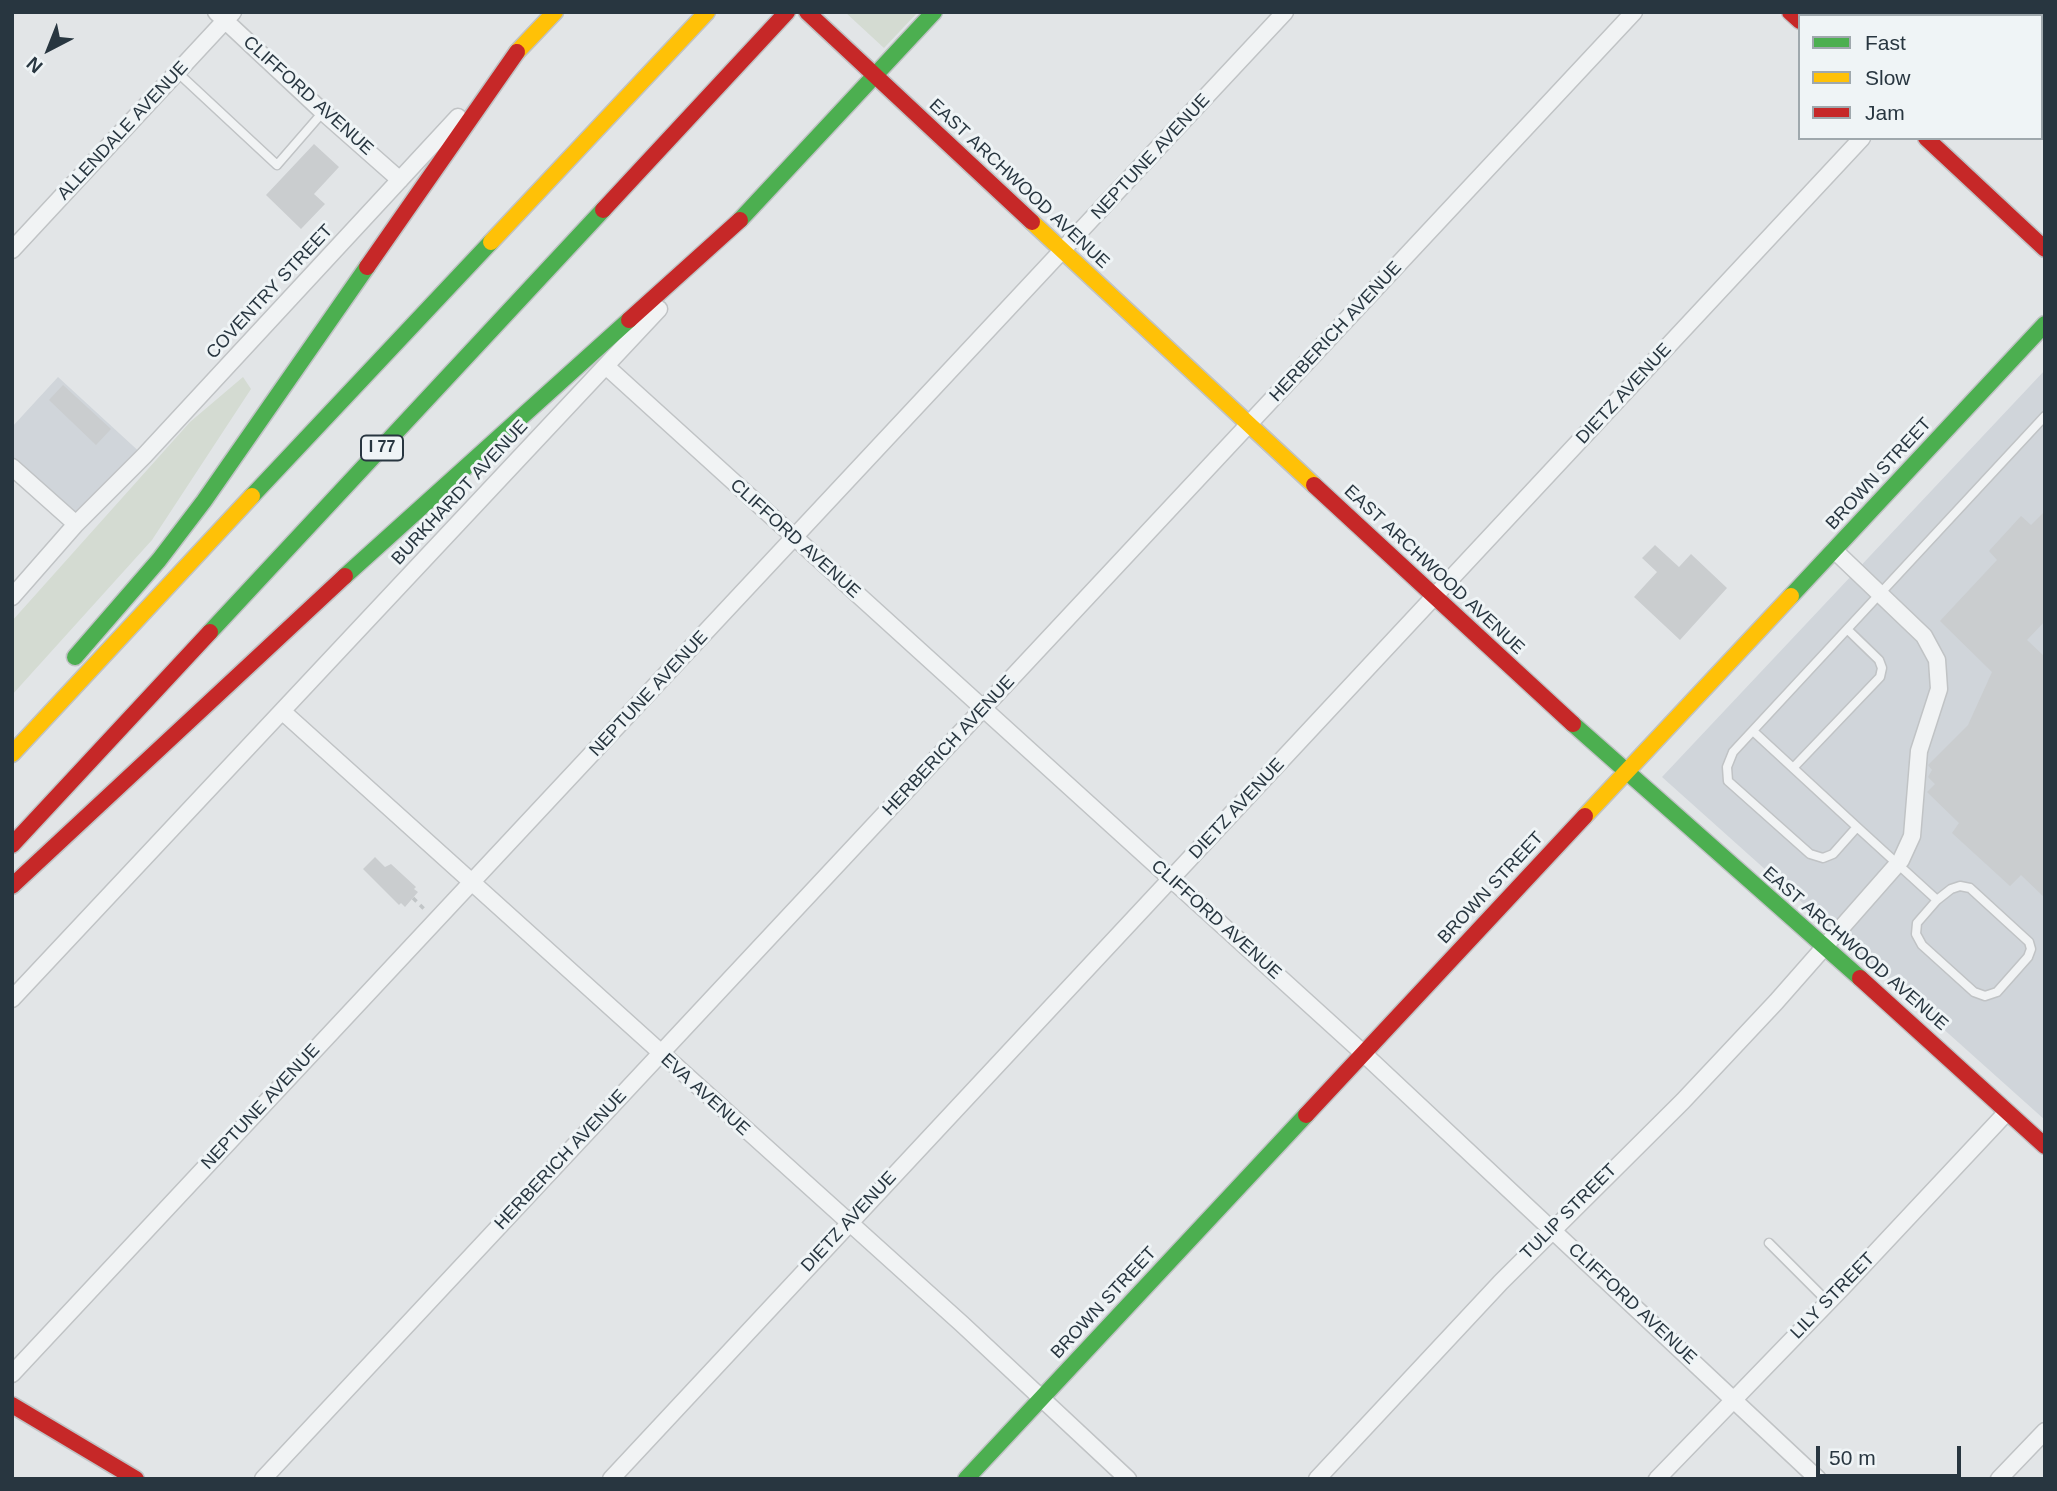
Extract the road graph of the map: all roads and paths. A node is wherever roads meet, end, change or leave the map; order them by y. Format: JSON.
{"nodes":[{"id":1,"x":555,"y":12,"type":"edge"},
{"id":2,"x":787,"y":12,"type":"edge"},
{"id":3,"x":807,"y":12,"type":"edge"},
{"id":4,"x":934,"y":12,"type":"edge"},
{"id":5,"x":1285,"y":12,"type":"edge"},
{"id":6,"x":1634,"y":12,"type":"edge"},
{"id":7,"x":706,"y":13,"type":"edge"},
{"id":8,"x":225,"y":15,"type":"edge"},
{"id":9,"x":517,"y":52,"type":"junction"},
{"id":10,"x":177,"y":72,"type":"junction"},
{"id":11,"x":875,"y":78,"type":"junction"},
{"id":12,"x":323,"y":112,"type":"junction"},
{"id":13,"x":1861,"y":140,"type":"edge"},
{"id":14,"x":1928,"y":140,"type":"edge"},
{"id":15,"x":400,"y":180,"type":"junction"},
{"id":16,"x":740,"y":220,"type":"junction"},
{"id":17,"x":2045,"y":249,"type":"edge"},
{"id":18,"x":12,"y":250,"type":"edge"},
{"id":19,"x":1064,"y":251,"type":"junction"},
{"id":20,"x":2045,"y":324,"type":"edge"},
{"id":21,"x":607,"y":367,"type":"junction"},
{"id":22,"x":2045,"y":416,"type":"edge"},
{"id":23,"x":1250,"y":424,"type":"junction"},
{"id":24,"x":12,"y":467,"type":"edge"},
{"id":25,"x":76,"y":524,"type":"junction"},
{"id":26,"x":795,"y":538,"type":"junction"},
{"id":27,"x":1835,"y":550,"type":"junction"},
{"id":28,"x":1881,"y":594,"type":"junction"},
{"id":29,"x":1436,"y":596,"type":"junction"},
{"id":30,"x":12,"y":597,"type":"edge"},
{"id":31,"x":1848,"y":630,"type":"junction"},
{"id":32,"x":68,"y":665,"type":"dead end"},
{"id":33,"x":983,"y":709,"type":"junction"},
{"id":34,"x":282,"y":711,"type":"junction"},
{"id":35,"x":1753,"y":731,"type":"junction"},
{"id":36,"x":12,"y":754,"type":"edge"},
{"id":37,"x":1793,"y":768,"type":"junction"},
{"id":38,"x":1626,"y":772,"type":"junction"},
{"id":39,"x":1857,"y":827,"type":"junction"},
{"id":40,"x":12,"y":845,"type":"edge"},
{"id":41,"x":1898,"y":864,"type":"junction"},
{"id":42,"x":1172,"y":880,"type":"junction"},
{"id":43,"x":472,"y":883,"type":"junction"},
{"id":44,"x":12,"y":886,"type":"edge"},
{"id":45,"x":413,"y":898,"type":"dead end"},
{"id":46,"x":1937,"y":900,"type":"junction"},
{"id":47,"x":420,"y":905,"type":"dead end"},
{"id":48,"x":1825,"y":949,"type":"junction"},
{"id":49,"x":12,"y":999,"type":"edge"},
{"id":50,"x":659,"y":1053,"type":"junction"},
{"id":51,"x":1363,"y":1053,"type":"junction"},
{"id":52,"x":2007,"y":1112,"type":"junction"},
{"id":53,"x":2045,"y":1146,"type":"edge"},
{"id":54,"x":849,"y":1223,"type":"junction"},
{"id":55,"x":1553,"y":1229,"type":"junction"},
{"id":56,"x":1769,"y":1243,"type":"dead end"},
{"id":57,"x":1828,"y":1302,"type":"junction"},
{"id":58,"x":12,"y":1374,"type":"edge"},
{"id":59,"x":1042,"y":1399,"type":"junction"},
{"id":60,"x":1732,"y":1399,"type":"junction"},
{"id":61,"x":12,"y":1405,"type":"edge"},
{"id":62,"x":2045,"y":1431,"type":"edge"},
{"id":63,"x":136,"y":1479,"type":"edge"},
{"id":64,"x":263,"y":1479,"type":"edge"},
{"id":65,"x":611,"y":1479,"type":"edge"},
{"id":66,"x":966,"y":1479,"type":"edge"},
{"id":67,"x":1128,"y":1479,"type":"edge"},
{"id":68,"x":1317,"y":1479,"type":"edge"},
{"id":69,"x":1657,"y":1479,"type":"edge"},
{"id":70,"x":1818,"y":1479,"type":"edge"},
{"id":71,"x":1999,"y":1479,"type":"edge"}],
"edges":[{"from":1,"to":9,"type":"main road","name":"COVENTRY STREET"},
{"from":2,"to":40,"type":"main road","number":"I 77"},
{"from":3,"to":11,"type":"main road","name":"EAST ARCHWOOD AVENUE"},
{"from":4,"to":11,"type":"main road","name":"BURKHARDT AVENUE"},
{"from":5,"to":19,"type":"street","name":"NEPTUNE AVENUE"},
{"from":6,"to":23,"type":"street","name":"HERBERICH AVENUE"},
{"from":7,"to":36,"type":"main road"},
{"from":8,"to":10,"type":"street","name":"ALLENDALE AVENUE"},
{"from":8,"to":12,"type":"street","name":"CLIFFORD AVENUE"},
{"from":9,"to":15,"type":"street","name":"COVENTRY STREET"},
{"from":9,"to":32,"type":"main road"},
{"from":10,"to":12,"type":"lane"},
{"from":10,"to":18,"type":"street","name":"ALLENDALE AVENUE"},
{"from":11,"to":16,"type":"main road","name":"BURKHARDT AVENUE"},
{"from":11,"to":19,"type":"main road","name":"EAST ARCHWOOD AVENUE"},
{"from":12,"to":15,"type":"street","name":"CLIFFORD AVENUE"},
{"from":13,"to":29,"type":"street","name":"DIETZ AVENUE"},
{"from":14,"to":17,"type":"main road"},
{"from":15,"to":25,"type":"street","name":"COVENTRY STREET"},
{"from":16,"to":21,"type":"street","name":"BURKHARDT AVENUE"},
{"from":16,"to":44,"type":"main road"},
{"from":19,"to":23,"type":"main road","name":"EAST ARCHWOOD AVENUE"},
{"from":19,"to":26,"type":"street","name":"NEPTUNE AVENUE"},
{"from":20,"to":27,"type":"main road","name":"BROWN STREET"},
{"from":21,"to":26,"type":"street","name":"CLIFFORD AVENUE"},
{"from":21,"to":34,"type":"street","name":"BURKHARDT AVENUE"},
{"from":22,"to":28,"type":"lane"},
{"from":23,"to":29,"type":"main road","name":"EAST ARCHWOOD AVENUE"},
{"from":23,"to":33,"type":"street","name":"HERBERICH AVENUE"},
{"from":24,"to":25,"type":"street"},
{"from":25,"to":30,"type":"street","name":"COVENTRY STREET"},
{"from":26,"to":33,"type":"street","name":"CLIFFORD AVENUE"},
{"from":26,"to":43,"type":"street","name":"NEPTUNE AVENUE"},
{"from":27,"to":28,"type":"street","name":"TULIP STREET"},
{"from":27,"to":38,"type":"main road","name":"BROWN STREET"},
{"from":28,"to":31,"type":"lane"},
{"from":28,"to":41,"type":"street","name":"TULIP STREET"},
{"from":29,"to":38,"type":"main road","name":"EAST ARCHWOOD AVENUE"},
{"from":29,"to":42,"type":"street","name":"DIETZ AVENUE"},
{"from":31,"to":35,"type":"lane"},
{"from":31,"to":37,"type":"lane"},
{"from":33,"to":42,"type":"street","name":"CLIFFORD AVENUE"},
{"from":33,"to":50,"type":"street","name":"HERBERICH AVENUE"},
{"from":34,"to":43,"type":"street","name":"EVA AVENUE"},
{"from":34,"to":49,"type":"street","name":"BURKHARDT AVENUE"},
{"from":35,"to":37,"type":"lane"},
{"from":35,"to":39,"type":"lane"},
{"from":37,"to":39,"type":"lane"},
{"from":38,"to":48,"type":"main road","name":"EAST ARCHWOOD AVENUE"},
{"from":38,"to":51,"type":"main road","name":"BROWN STREET"},
{"from":39,"to":41,"type":"lane"},
{"from":41,"to":46,"type":"lane"},
{"from":41,"to":48,"type":"street","name":"TULIP STREET"},
{"from":42,"to":51,"type":"street","name":"CLIFFORD AVENUE"},
{"from":42,"to":54,"type":"street","name":"DIETZ AVENUE"},
{"from":43,"to":50,"type":"street","name":"EVA AVENUE"},
{"from":43,"to":58,"type":"street","name":"NEPTUNE AVENUE"},
{"from":45,"to":47,"type":"path"},
{"from":46,"to":46,"type":"lane"},
{"from":48,"to":52,"type":"main road","name":"EAST ARCHWOOD AVENUE"},
{"from":48,"to":55,"type":"street","name":"TULIP STREET"},
{"from":50,"to":54,"type":"street","name":"EVA AVENUE"},
{"from":50,"to":64,"type":"street","name":"HERBERICH AVENUE"},
{"from":51,"to":55,"type":"street","name":"CLIFFORD AVENUE"},
{"from":51,"to":59,"type":"main road","name":"BROWN STREET"},
{"from":52,"to":53,"type":"main road","name":"EAST ARCHWOOD AVENUE"},
{"from":52,"to":57,"type":"street","name":"LILY STREET"},
{"from":54,"to":59,"type":"street","name":"EVA AVENUE"},
{"from":54,"to":65,"type":"street","name":"DIETZ AVENUE"},
{"from":55,"to":60,"type":"street","name":"CLIFFORD AVENUE"},
{"from":55,"to":68,"type":"street","name":"TULIP STREET"},
{"from":56,"to":57,"type":"lane"},
{"from":57,"to":60,"type":"street","name":"LILY STREET"},
{"from":59,"to":66,"type":"main road","name":"BROWN STREET"},
{"from":59,"to":67,"type":"street","name":"EVA AVENUE"},
{"from":60,"to":69,"type":"street","name":"LILY STREET"},
{"from":60,"to":70,"type":"street","name":"CLIFFORD AVENUE"},
{"from":61,"to":63,"type":"main road"},
{"from":62,"to":71,"type":"street"}]}
